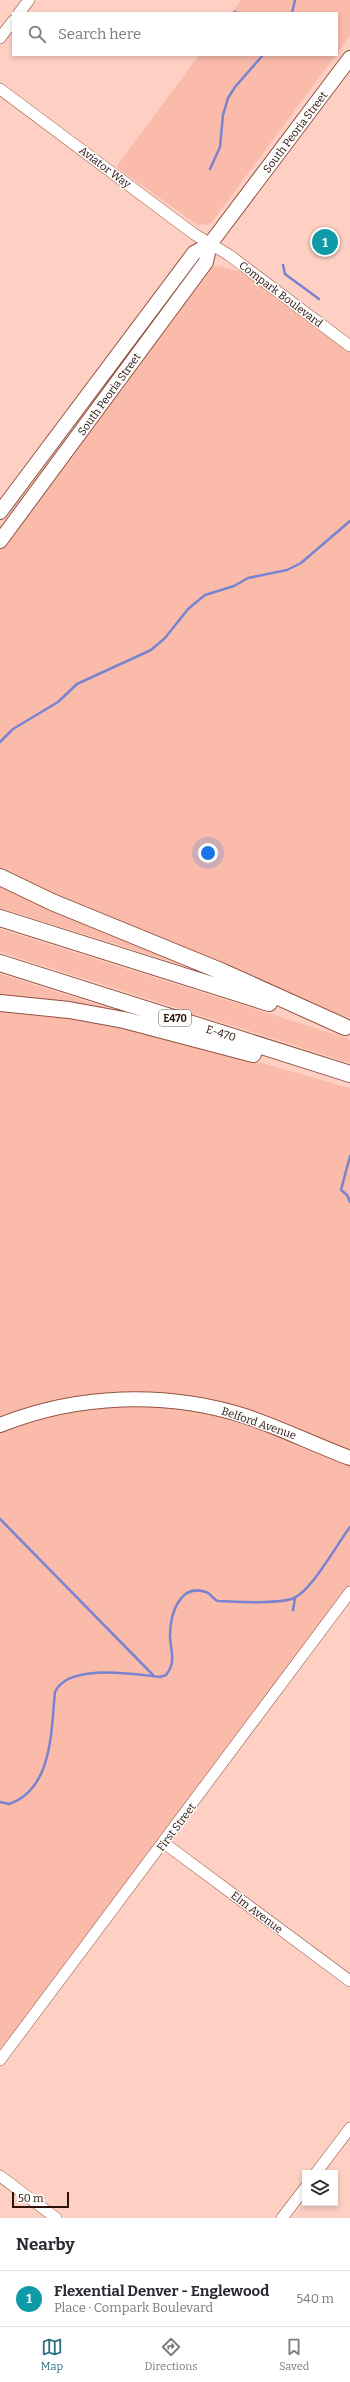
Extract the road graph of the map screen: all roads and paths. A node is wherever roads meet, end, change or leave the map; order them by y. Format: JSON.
{"nodes":[{"id":1,"x":29,"y":0,"type":"edge"},
{"id":2,"x":20,"y":12,"type":"edge"},
{"id":3,"x":12,"y":22,"type":"edge"},
{"id":4,"x":0,"y":38,"type":"edge"},
{"id":5,"x":350,"y":58,"type":"edge"},
{"id":6,"x":0,"y":89,"type":"edge"},
{"id":7,"x":210,"y":244,"type":"junction"},
{"id":8,"x":350,"y":346,"type":"edge"},
{"id":9,"x":0,"y":512,"type":"edge"},
{"id":10,"x":1,"y":536,"type":"edge"},
{"id":11,"x":0,"y":877,"type":"edge"},
{"id":12,"x":0,"y":918,"type":"edge"},
{"id":13,"x":0,"y":963,"type":"edge"},
{"id":14,"x":0,"y":1003,"type":"edge"},
{"id":15,"x":348,"y":1027,"type":"edge"},
{"id":16,"x":350,"y":1075,"type":"edge"},
{"id":17,"x":0,"y":1425,"type":"edge"},
{"id":18,"x":350,"y":1458,"type":"edge"},
{"id":19,"x":350,"y":1592,"type":"edge"},
{"id":20,"x":164,"y":1843,"type":"junction"},
{"id":21,"x":350,"y":1981,"type":"edge"},
{"id":22,"x":0,"y":2060,"type":"edge"},
{"id":23,"x":350,"y":2128,"type":"edge"},
{"id":24,"x":318,"y":2170,"type":"edge"},
{"id":25,"x":0,"y":2176,"type":"edge"},
{"id":26,"x":302,"y":2192,"type":"edge"},
{"id":27,"x":56,"y":2218,"type":"edge"},
{"id":28,"x":282,"y":2218,"type":"edge"}],
"edges":[{"from":1,"to":2,"type":"street"},
{"from":3,"to":4,"type":"street"},
{"from":5,"to":7,"type":"main road","name":"South Peoria Street"},
{"from":6,"to":7,"type":"street","name":"Aviator Way"},
{"from":7,"to":8,"type":"street","name":"Compark Boulevard"},
{"from":7,"to":9,"type":"main road","name":"South Peoria Street"},
{"from":7,"to":10,"type":"main road","name":"South Peoria Street"},
{"from":11,"to":15,"type":"highway"},
{"from":12,"to":15,"type":"highway"},
{"from":13,"to":16,"type":"highway","name":"E-470","number":"E470"},
{"from":14,"to":16,"type":"highway"},
{"from":17,"to":18,"type":"main road","name":"Belford Avenue"},
{"from":19,"to":20,"type":"street","name":"First Street"},
{"from":20,"to":21,"type":"street","name":"Elm Avenue"},
{"from":20,"to":22,"type":"street","name":"First Street"},
{"from":23,"to":24,"type":"street"},
{"from":25,"to":27,"type":"street"},
{"from":26,"to":28,"type":"street"}]}
